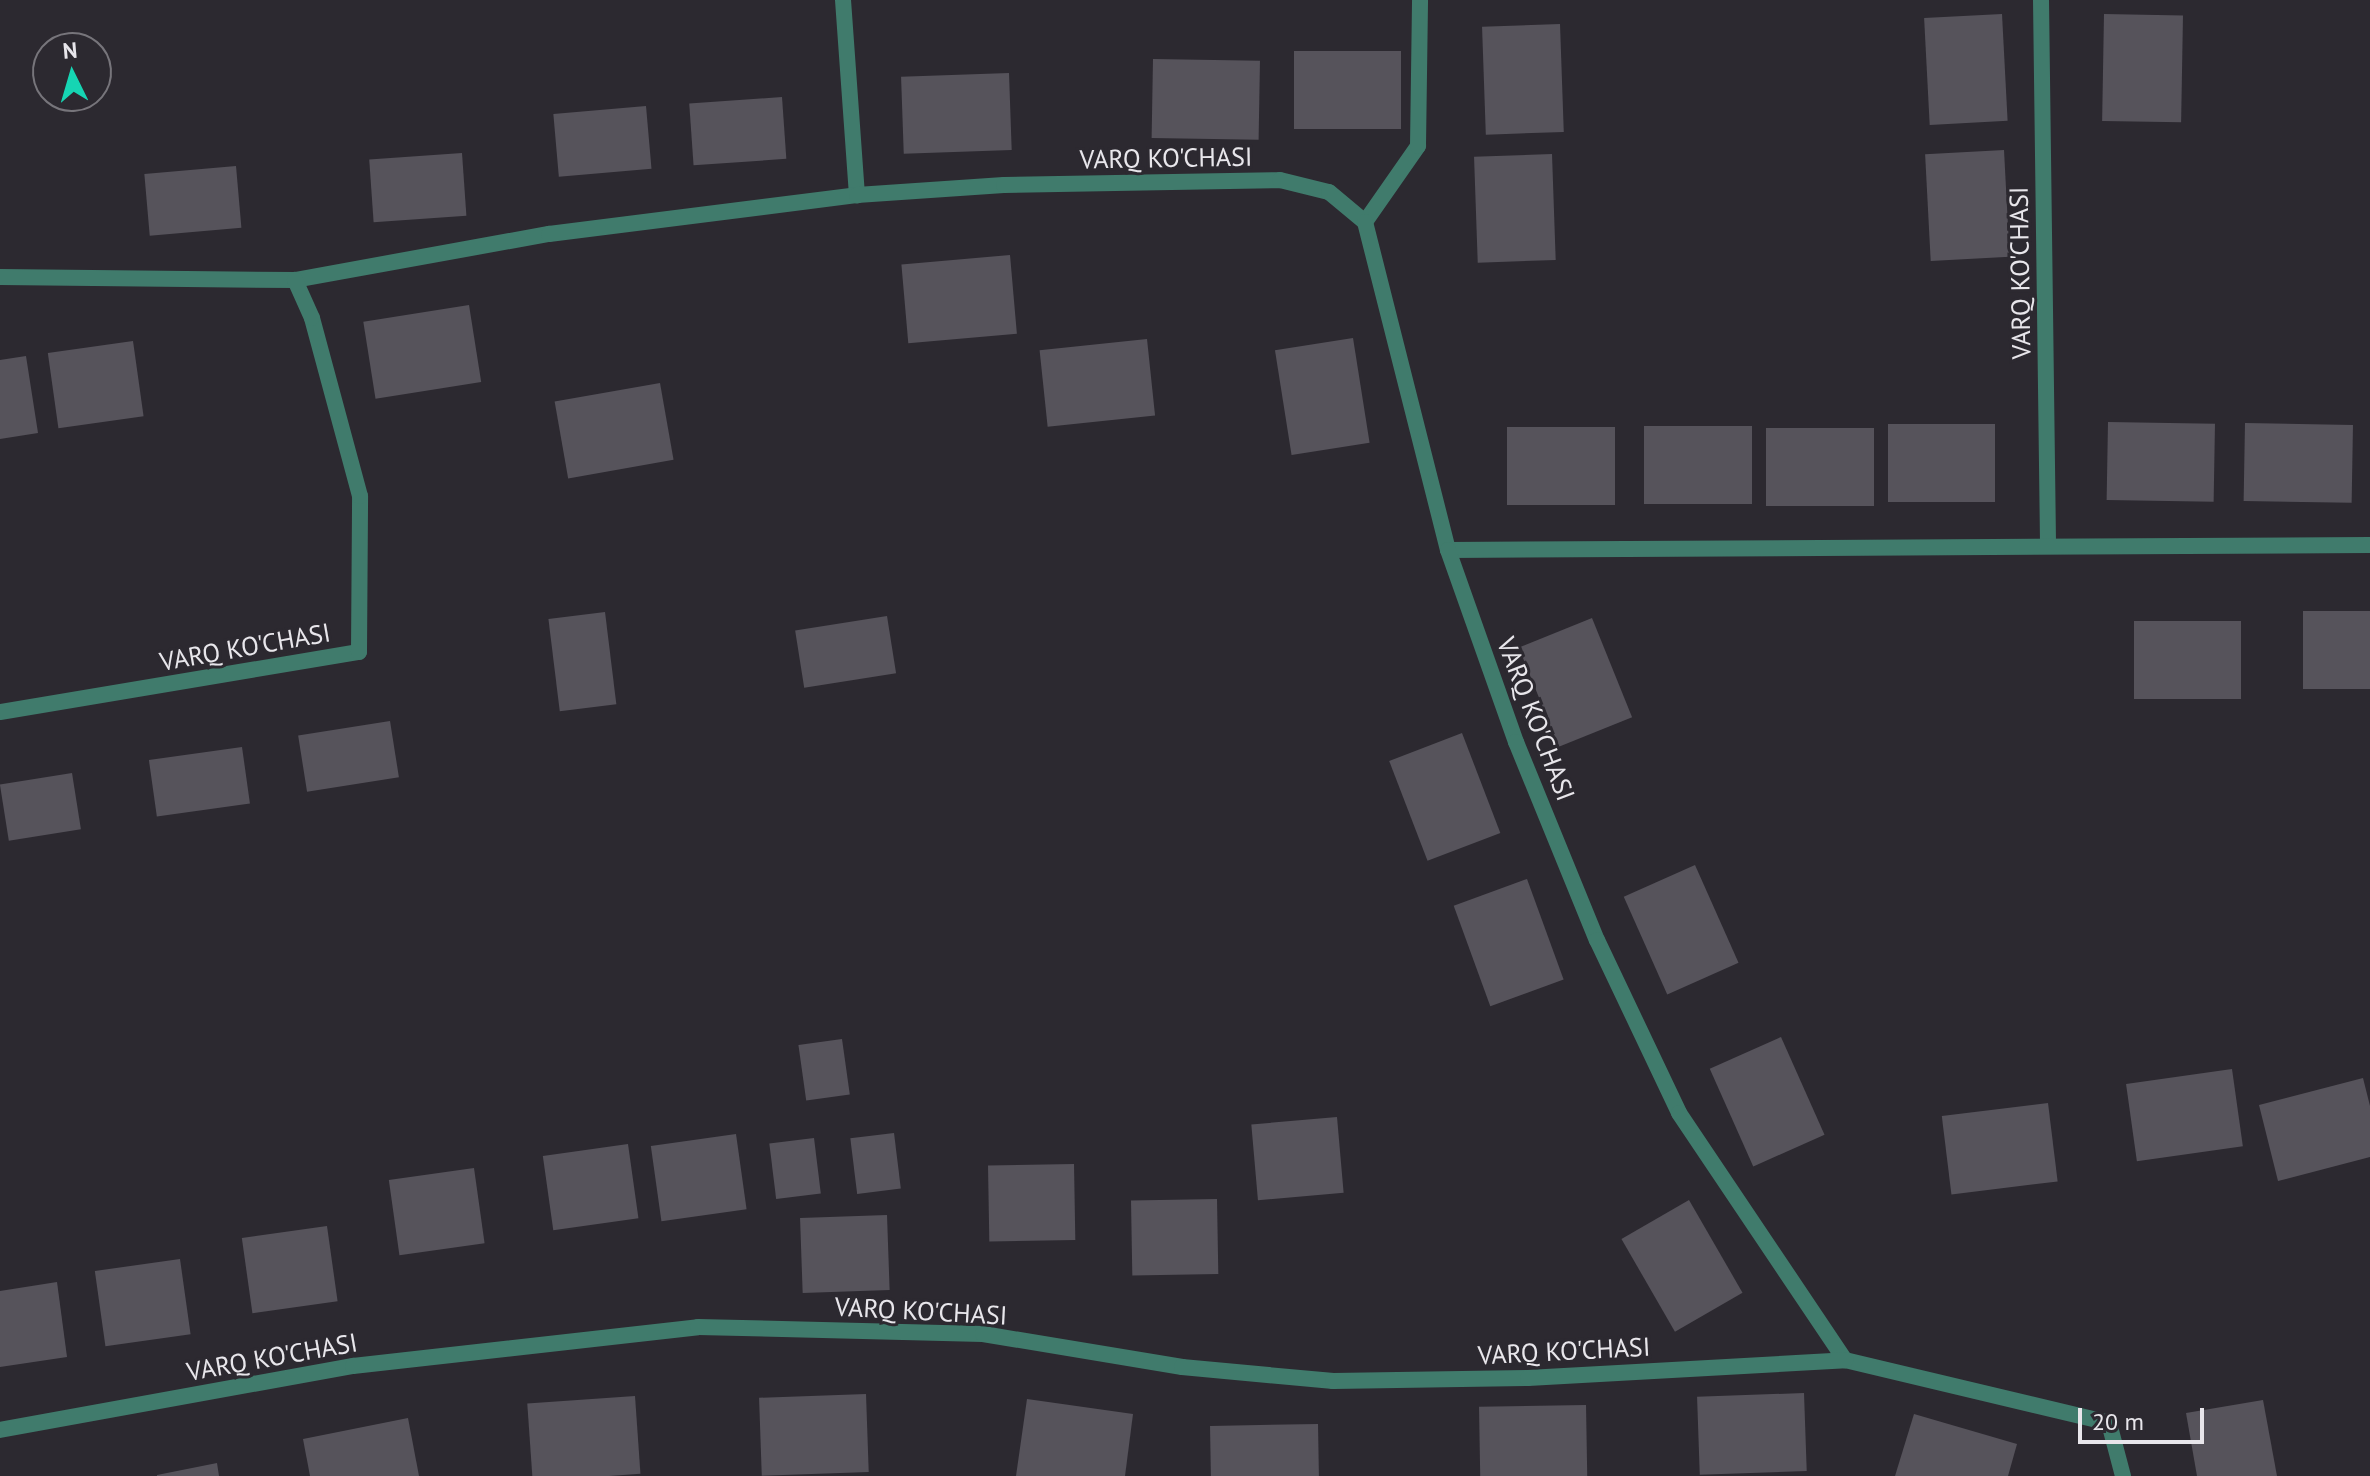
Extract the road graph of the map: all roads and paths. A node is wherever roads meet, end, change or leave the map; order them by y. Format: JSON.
{"nodes":[{"id":1,"x":843,"y":0,"type":"edge"},
{"id":2,"x":1420,"y":0,"type":"edge"},
{"id":3,"x":2041,"y":0,"type":"edge"},
{"id":4,"x":857,"y":195,"type":"junction"},
{"id":5,"x":1365,"y":222,"type":"junction"},
{"id":6,"x":0,"y":277,"type":"edge"},
{"id":7,"x":295,"y":280,"type":"junction"},
{"id":8,"x":2048,"y":545,"type":"junction"},
{"id":9,"x":2370,"y":545,"type":"edge"},
{"id":10,"x":1448,"y":550,"type":"junction"},
{"id":11,"x":0,"y":712,"type":"edge"},
{"id":12,"x":1845,"y":1360,"type":"junction"},
{"id":13,"x":0,"y":1430,"type":"edge"},
{"id":14,"x":2123,"y":1476,"type":"edge"}],
"edges":[{"from":1,"to":4,"type":"street"},
{"from":2,"to":5,"type":"street"},
{"from":3,"to":8,"type":"street","name":"VARQ KO'CHASI"},
{"from":4,"to":5,"type":"street","name":"VARQ KO'CHASI"},
{"from":4,"to":7,"type":"street","name":"VARQ KO'CHASI"},
{"from":5,"to":10,"type":"street","name":"VARQ KO'CHASI"},
{"from":6,"to":7,"type":"street","name":"VARQ KO'CHASI"},
{"from":7,"to":11,"type":"street","name":"VARQ KO'CHASI"},
{"from":8,"to":9,"type":"street"},
{"from":8,"to":10,"type":"street"},
{"from":10,"to":12,"type":"street","name":"VARQ KO'CHASI"},
{"from":12,"to":13,"type":"street","name":"VARQ KO'CHASI"},
{"from":12,"to":14,"type":"street","name":"VARQ KO'CHASI"}]}
